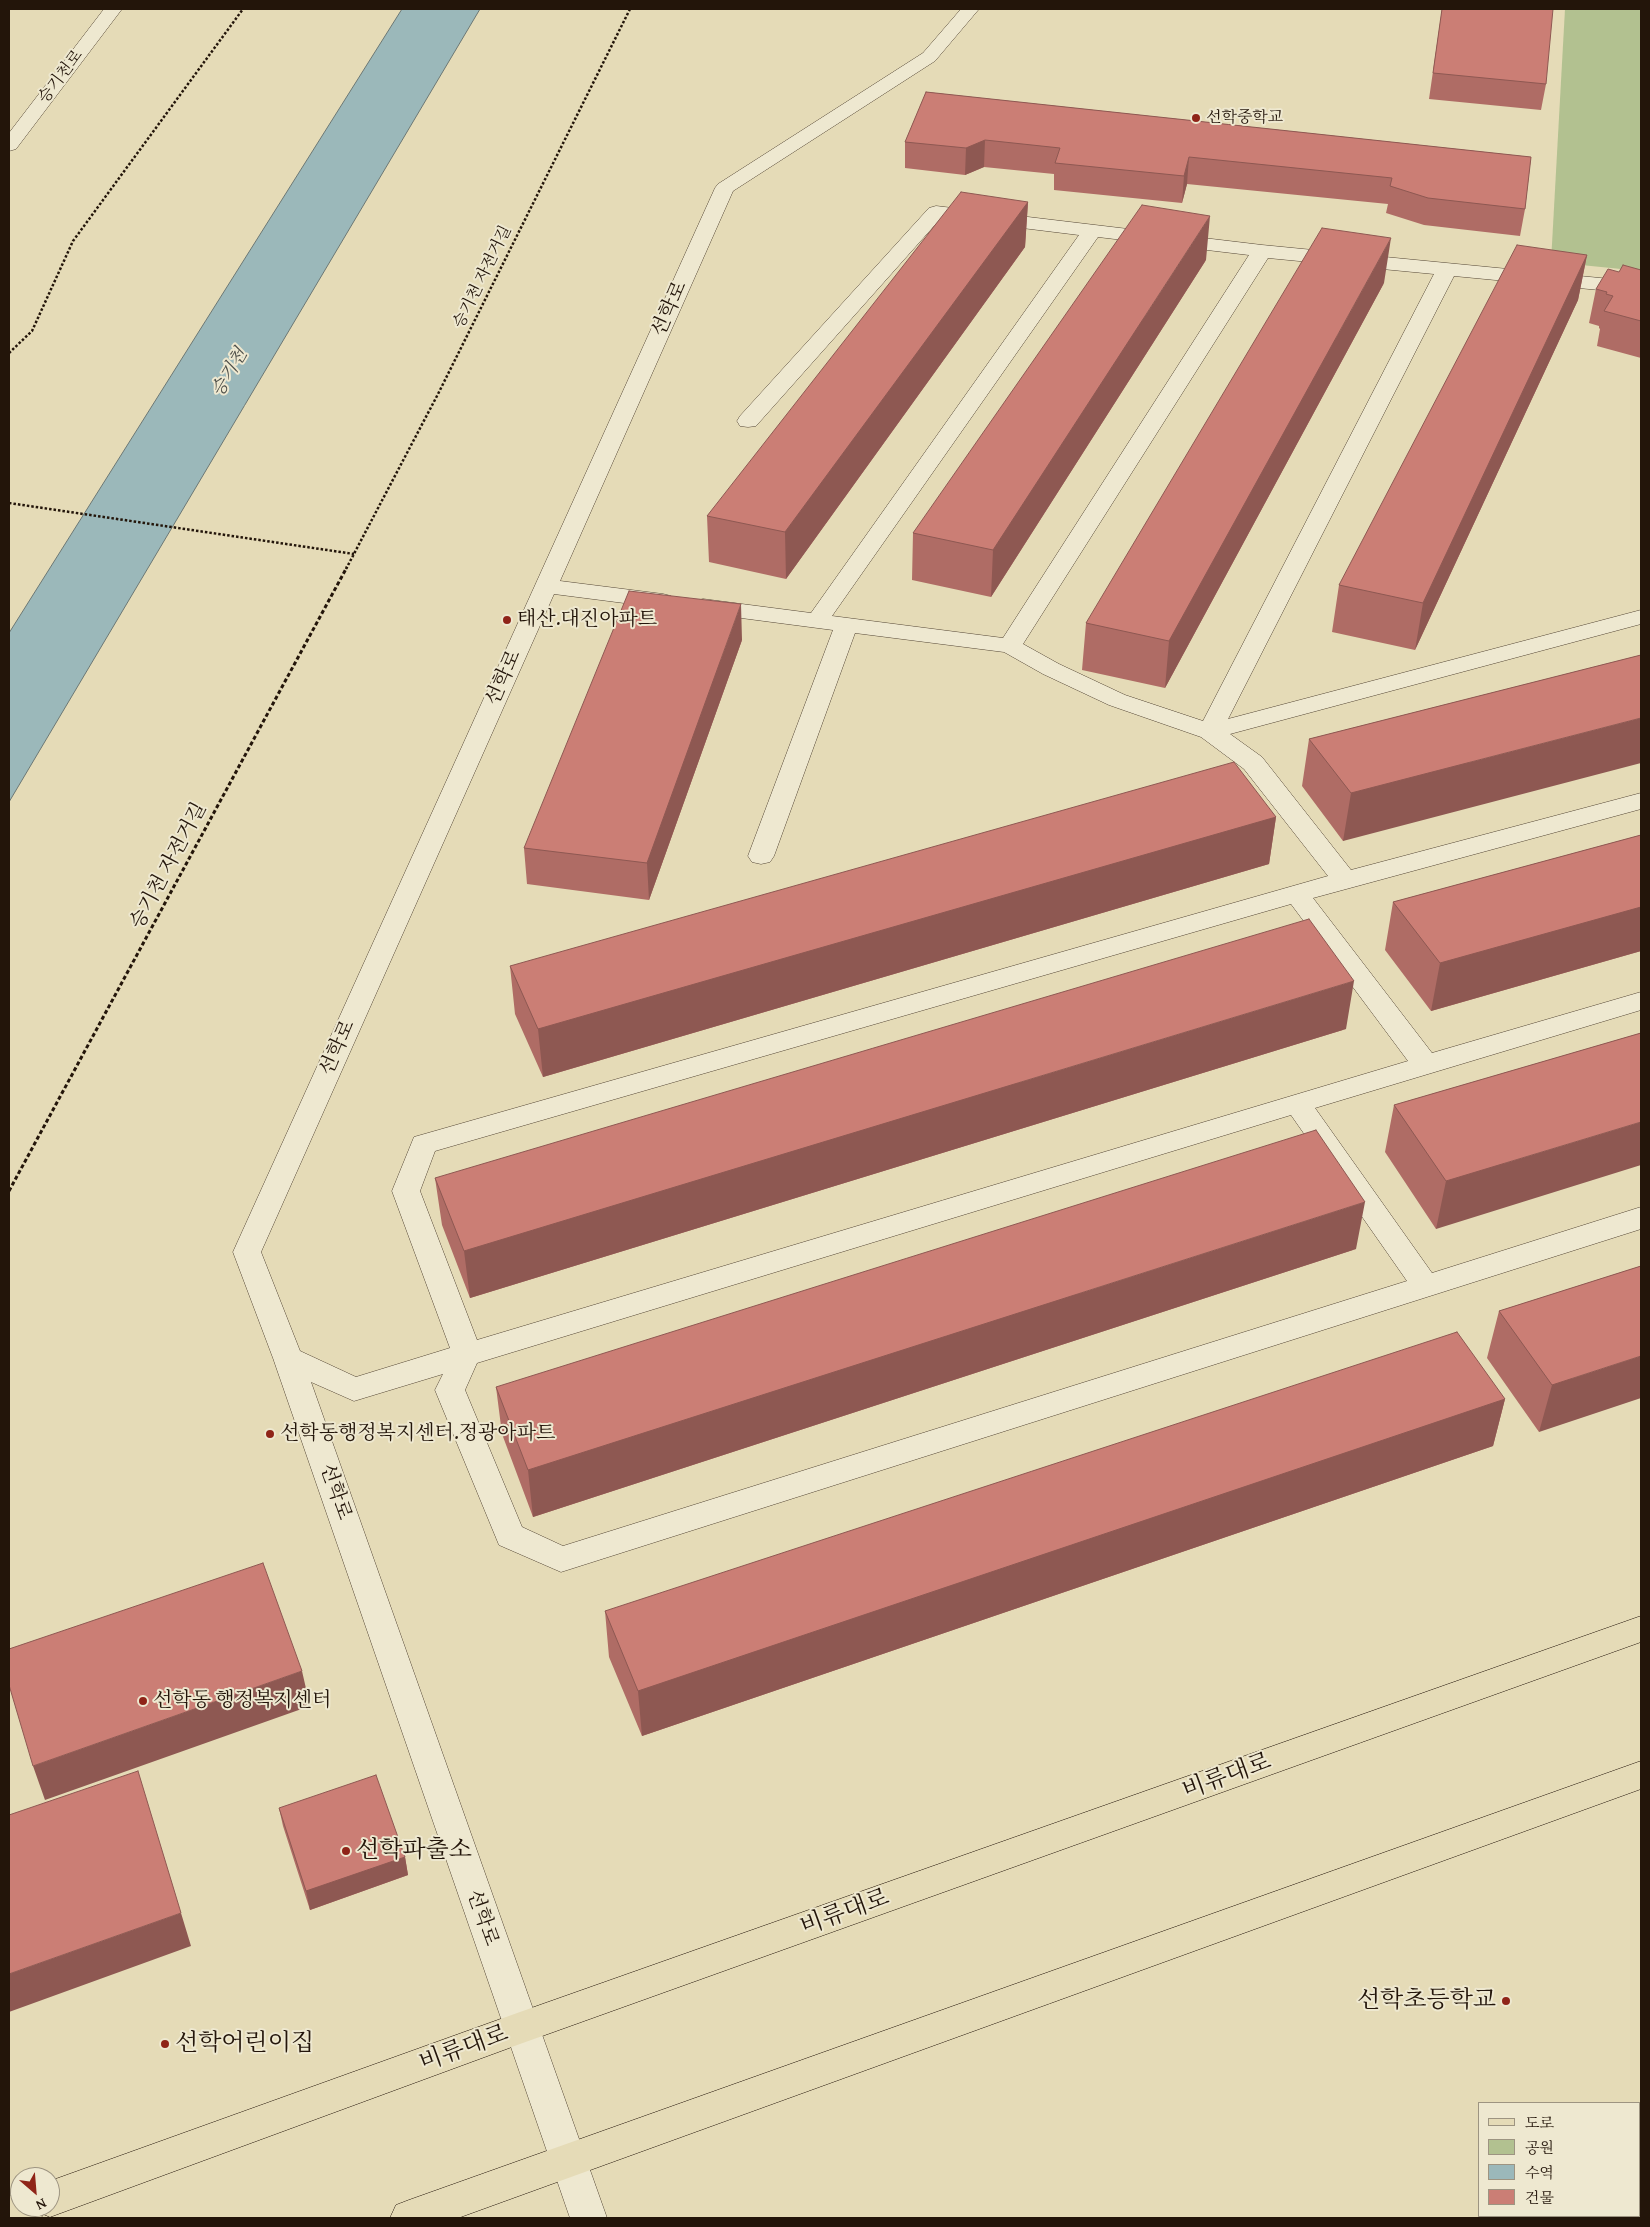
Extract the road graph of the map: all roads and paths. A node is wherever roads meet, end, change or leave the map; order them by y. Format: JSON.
{"nodes":[{"id":1,"x":113,"y":9,"type":"edge"},
{"id":2,"x":243,"y":9,"type":"edge"},
{"id":3,"x":630,"y":9,"type":"edge"},
{"id":4,"x":970,"y":9,"type":"edge"},
{"id":5,"x":9,"y":145,"type":"edge"},
{"id":6,"x":1092,"y":231,"type":"junction"},
{"id":7,"x":1262,"y":251,"type":"junction"},
{"id":8,"x":1447,"y":269,"type":"junction"},
{"id":9,"x":1641,"y":288,"type":"edge"},
{"id":10,"x":9,"y":353,"type":"edge"},
{"id":11,"x":748,"y":421,"type":"dead end"},
{"id":12,"x":10,"y":503,"type":"edge"},
{"id":13,"x":354,"y":554,"type":"junction"},
{"id":14,"x":546,"y":586,"type":"junction"},
{"id":15,"x":1641,"y":617,"type":"edge"},
{"id":16,"x":817,"y":621,"type":"junction"},
{"id":17,"x":846,"y":625,"type":"junction"},
{"id":18,"x":1010,"y":646,"type":"junction"},
{"id":19,"x":1210,"y":732,"type":"junction"},
{"id":20,"x":1641,"y":801,"type":"edge"},
{"id":21,"x":761,"y":856,"type":"dead end"},
{"id":22,"x":1345,"y":880,"type":"junction"},
{"id":23,"x":1297,"y":894,"type":"junction"},
{"id":24,"x":1641,"y":1001,"type":"edge"},
{"id":25,"x":1425,"y":1064,"type":"junction"},
{"id":26,"x":1297,"y":1103,"type":"junction"},
{"id":27,"x":9,"y":1191,"type":"edge"},
{"id":28,"x":1641,"y":1218,"type":"edge"},
{"id":29,"x":1426,"y":1286,"type":"junction"},
{"id":30,"x":467,"y":1353,"type":"junction"},
{"id":31,"x":288,"y":1358,"type":"junction"},
{"id":32,"x":1641,"y":1629,"type":"edge"},
{"id":33,"x":1641,"y":1775,"type":"edge"},
{"id":34,"x":520,"y":2028,"type":"junction"},
{"id":35,"x":567,"y":2162,"type":"junction"},
{"id":36,"x":60,"y":2195,"type":"edge"},
{"id":37,"x":409,"y":2218,"type":"edge"},
{"id":38,"x":588,"y":2218,"type":"edge"}],
"edges":[{"from":1,"to":5,"type":"street","name":"승기천로"},
{"from":2,"to":10,"type":"path"},
{"from":3,"to":13,"type":"path","name":"승기천 자전거길"},
{"from":4,"to":14,"type":"street","name":"선학로"},
{"from":6,"to":7,"type":"street"},
{"from":6,"to":11,"type":"street"},
{"from":6,"to":16,"type":"street"},
{"from":7,"to":8,"type":"street"},
{"from":7,"to":18,"type":"street"},
{"from":8,"to":9,"type":"street"},
{"from":8,"to":19,"type":"street"},
{"from":12,"to":13,"type":"path"},
{"from":13,"to":27,"type":"path","name":"승기천 자전거길"},
{"from":14,"to":16,"type":"street"},
{"from":14,"to":31,"type":"street","name":"선학로"},
{"from":15,"to":19,"type":"street"},
{"from":16,"to":17,"type":"street"},
{"from":17,"to":18,"type":"street"},
{"from":17,"to":21,"type":"street"},
{"from":18,"to":19,"type":"street"},
{"from":19,"to":22,"type":"street"},
{"from":20,"to":22,"type":"street"},
{"from":22,"to":23,"type":"street"},
{"from":23,"to":25,"type":"street"},
{"from":23,"to":30,"type":"street"},
{"from":24,"to":25,"type":"street"},
{"from":25,"to":26,"type":"street"},
{"from":26,"to":29,"type":"street"},
{"from":26,"to":30,"type":"street"},
{"from":28,"to":29,"type":"street"},
{"from":29,"to":30,"type":"street"},
{"from":30,"to":31,"type":"street"},
{"from":31,"to":34,"type":"street","name":"선학로"},
{"from":32,"to":34,"type":"main road","name":"비류대로"},
{"from":33,"to":35,"type":"main road"},
{"from":34,"to":35,"type":"street","name":"선학로"},
{"from":34,"to":36,"type":"main road","name":"비류대로"},
{"from":35,"to":37,"type":"main road"},
{"from":35,"to":38,"type":"street","name":"선학로"}]}
